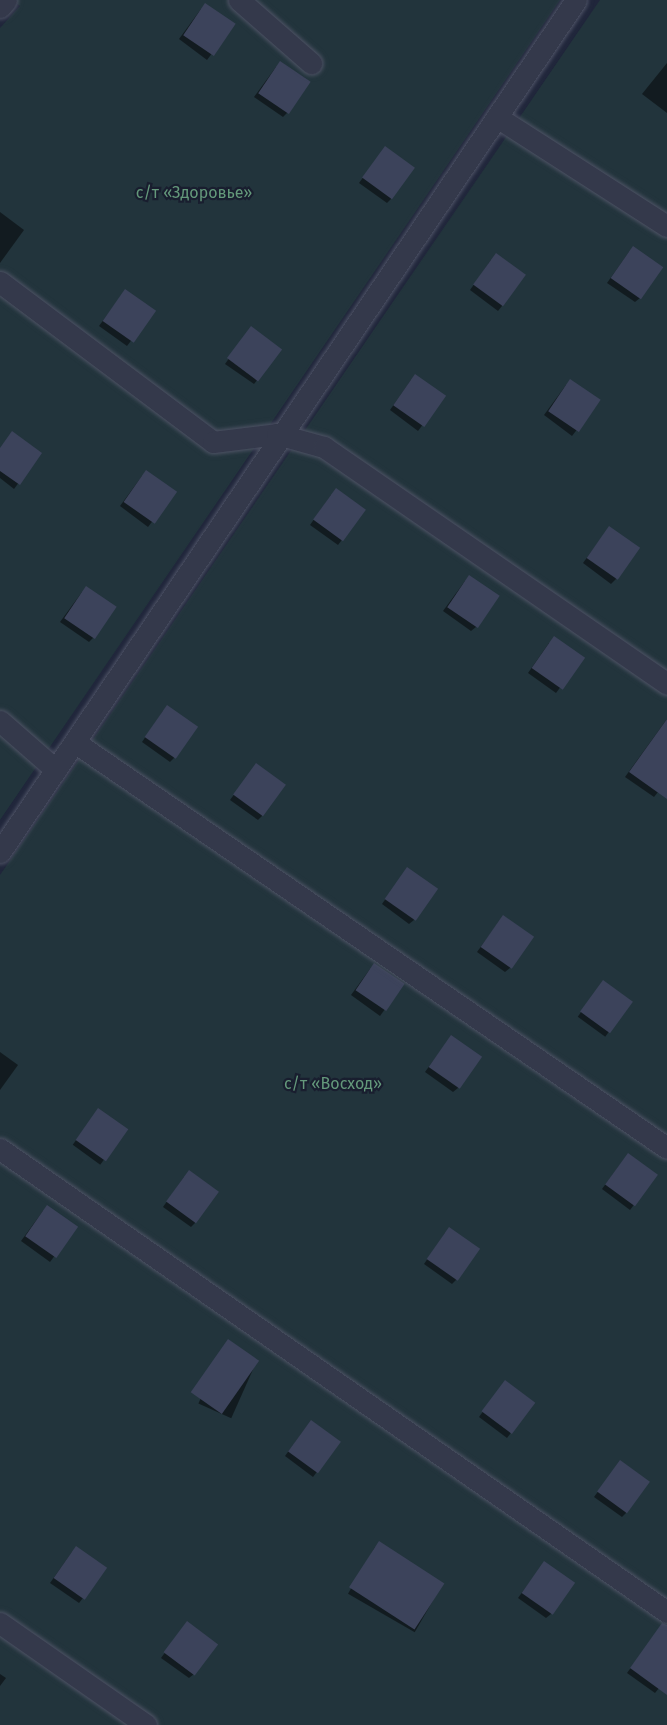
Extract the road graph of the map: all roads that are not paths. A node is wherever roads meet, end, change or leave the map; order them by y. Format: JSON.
{"nodes":[{"id":1,"x":6,"y":0,"type":"edge"},
{"id":2,"x":239,"y":0,"type":"edge"},
{"id":3,"x":576,"y":0,"type":"edge"},
{"id":4,"x":0,"y":7,"type":"edge"},
{"id":5,"x":311,"y":63,"type":"dead end"},
{"id":6,"x":497,"y":117,"type":"junction"},
{"id":7,"x":667,"y":226,"type":"edge"},
{"id":8,"x":0,"y":282,"type":"edge"},
{"id":9,"x":278,"y":434,"type":"junction"},
{"id":10,"x":667,"y":684,"type":"edge"},
{"id":11,"x":0,"y":721,"type":"edge"},
{"id":12,"x":76,"y":742,"type":"junction"},
{"id":13,"x":56,"y":770,"type":"junction"},
{"id":14,"x":0,"y":852,"type":"edge"},
{"id":15,"x":667,"y":1148,"type":"edge"},
{"id":16,"x":0,"y":1149,"type":"edge"},
{"id":17,"x":667,"y":1612,"type":"edge"},
{"id":18,"x":0,"y":1623,"type":"edge"},
{"id":19,"x":146,"y":1725,"type":"edge"}],
"edges":[{"from":1,"to":4,"type":"lane"},
{"from":2,"to":5,"type":"lane"},
{"from":3,"to":6,"type":"lane"},
{"from":6,"to":7,"type":"lane"},
{"from":6,"to":9,"type":"lane"},
{"from":8,"to":9,"type":"lane"},
{"from":9,"to":10,"type":"lane"},
{"from":9,"to":12,"type":"lane"},
{"from":11,"to":13,"type":"lane"},
{"from":12,"to":13,"type":"lane"},
{"from":12,"to":15,"type":"lane"},
{"from":13,"to":14,"type":"lane"},
{"from":16,"to":17,"type":"lane"},
{"from":18,"to":19,"type":"lane"}]}
